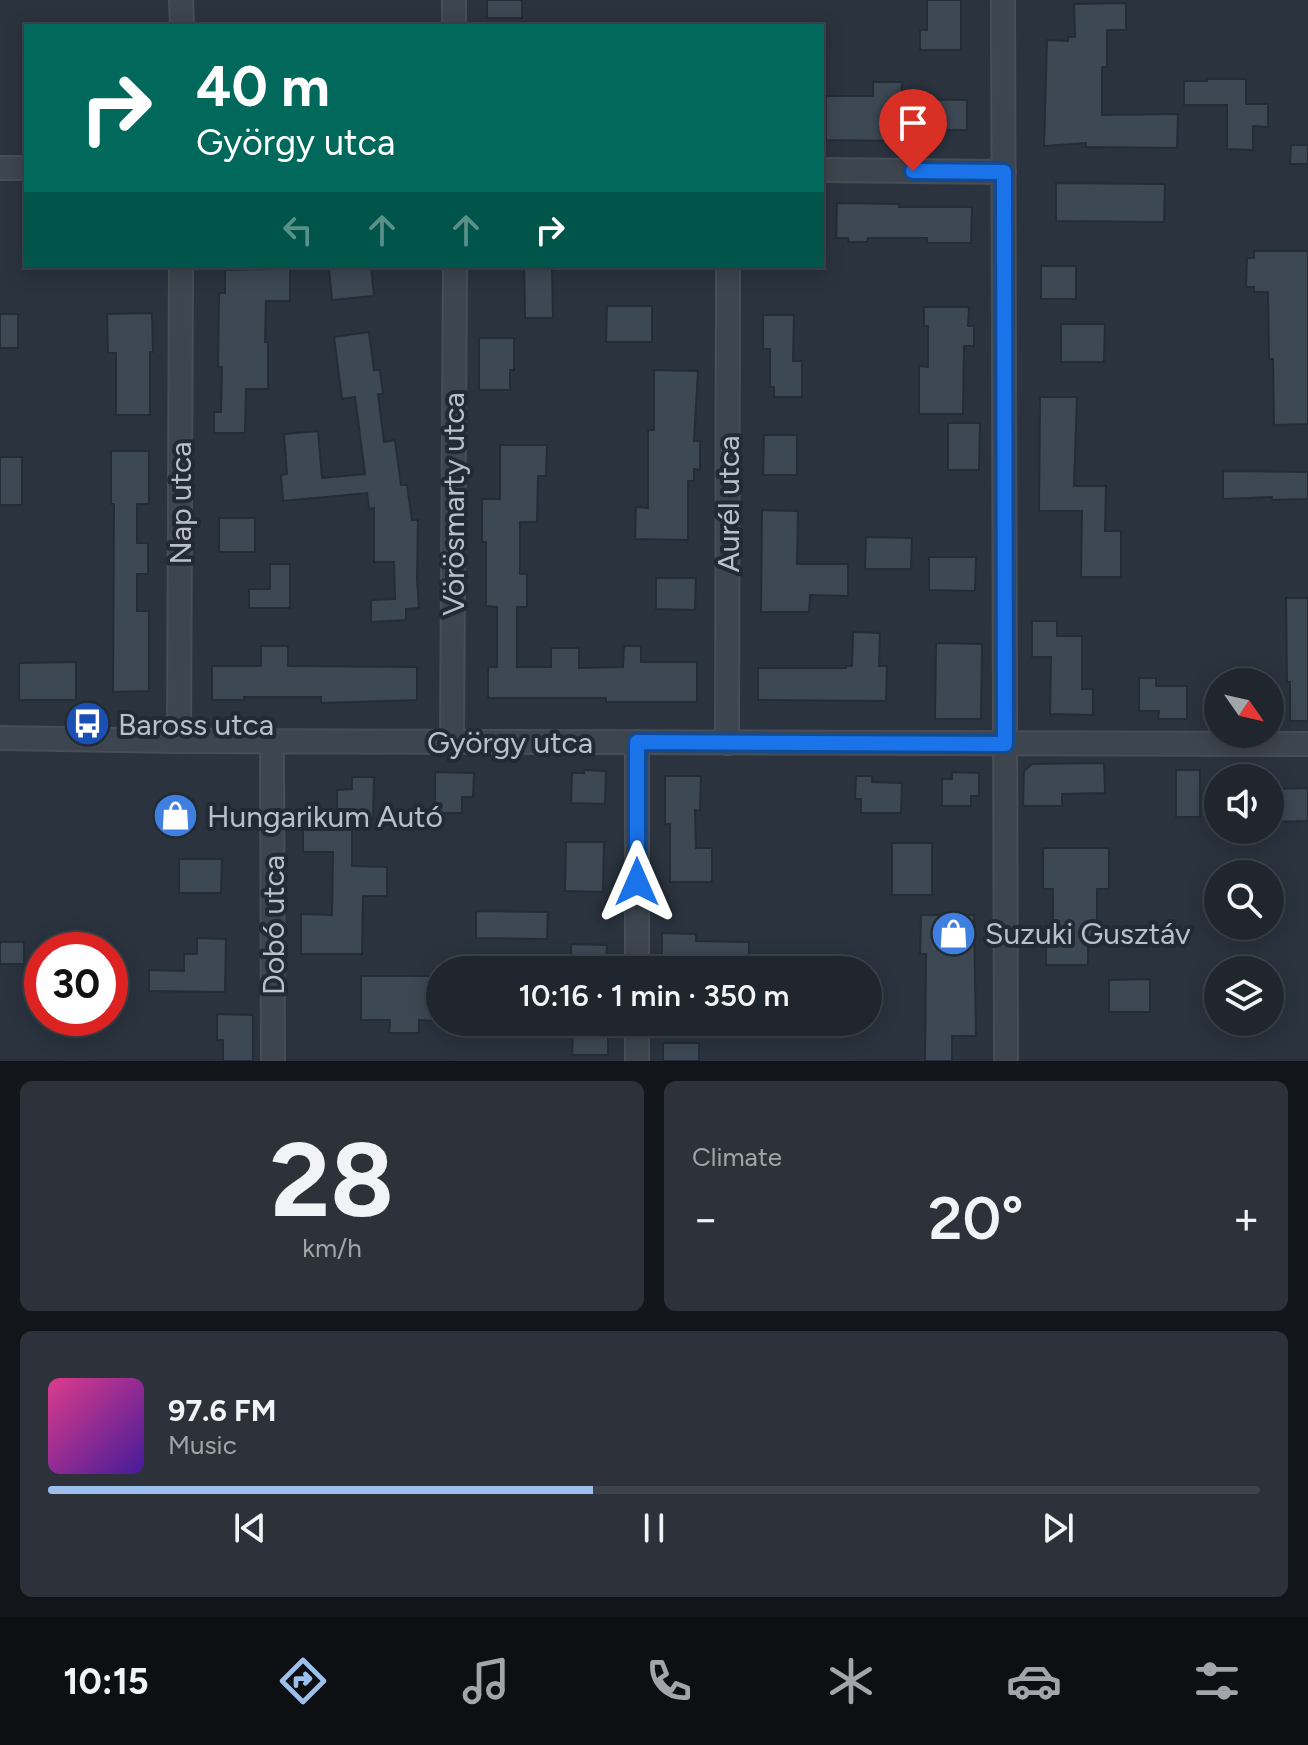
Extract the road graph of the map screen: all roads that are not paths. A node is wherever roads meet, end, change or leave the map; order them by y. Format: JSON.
{"nodes":[{"id":1,"x":181,"y":0,"type":"edge"},
{"id":2,"x":454,"y":0,"type":"edge"},
{"id":3,"x":1003,"y":0,"type":"edge"},
{"id":4,"x":182,"y":24,"type":"edge"},
{"id":5,"x":454,"y":24,"type":"edge"},
{"id":6,"x":0,"y":168,"type":"edge"},
{"id":7,"x":24,"y":168,"type":"edge"},
{"id":8,"x":824,"y":170,"type":"edge"},
{"id":9,"x":1004,"y":172,"type":"junction"},
{"id":10,"x":181,"y":268,"type":"edge"},
{"id":11,"x":455,"y":268,"type":"edge"},
{"id":12,"x":728,"y":268,"type":"edge"},
{"id":13,"x":0,"y":738,"type":"edge"},
{"id":14,"x":179,"y":741,"type":"junction"},
{"id":15,"x":272,"y":741,"type":"junction"},
{"id":16,"x":452,"y":741,"type":"junction"},
{"id":17,"x":637,"y":742,"type":"junction"},
{"id":18,"x":727,"y":743,"type":"junction"},
{"id":19,"x":1005,"y":744,"type":"junction"},
{"id":20,"x":1308,"y":744,"type":"edge"},
{"id":21,"x":637,"y":956,"type":"edge"},
{"id":22,"x":637,"y":1036,"type":"edge"},
{"id":23,"x":273,"y":1061,"type":"edge"},
{"id":24,"x":637,"y":1061,"type":"edge"},
{"id":25,"x":1006,"y":1061,"type":"edge"}],
"edges":[{"from":1,"to":4,"type":"street"},
{"from":2,"to":5,"type":"street"},
{"from":3,"to":9,"type":"street"},
{"from":6,"to":7,"type":"street"},
{"from":8,"to":9,"type":"street"},
{"from":9,"to":19,"type":"street"},
{"from":10,"to":14,"type":"street","name":"Nap utca"},
{"from":11,"to":16,"type":"street","name":"Vörösmarty utca"},
{"from":12,"to":18,"type":"street","name":"Aurél utca"},
{"from":13,"to":14,"type":"street","name":"György utca"},
{"from":14,"to":15,"type":"street","name":"György utca"},
{"from":15,"to":16,"type":"street","name":"György utca"},
{"from":15,"to":23,"type":"street","name":"Dobó utca"},
{"from":16,"to":17,"type":"street","name":"György utca"},
{"from":17,"to":18,"type":"street","name":"György utca"},
{"from":17,"to":21,"type":"street"},
{"from":18,"to":19,"type":"street","name":"György utca"},
{"from":19,"to":20,"type":"street","name":"György utca"},
{"from":19,"to":25,"type":"street"},
{"from":22,"to":24,"type":"street"}]}
